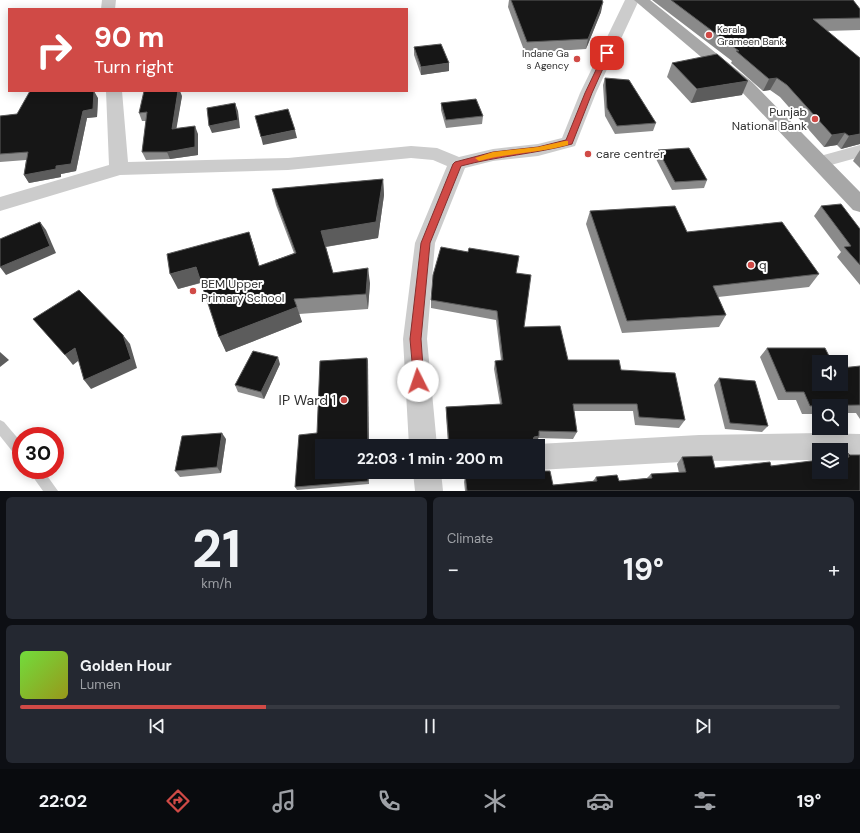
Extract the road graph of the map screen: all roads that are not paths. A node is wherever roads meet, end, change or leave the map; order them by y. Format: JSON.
{"nodes":[{"id":1,"x":632,"y":0,"type":"edge"},
{"id":2,"x":641,"y":0,"type":"edge"},
{"id":3,"x":114,"y":92,"type":"edge"},
{"id":4,"x":860,"y":151,"type":"edge"},
{"id":5,"x":820,"y":162,"type":"junction"},
{"id":6,"x":458,"y":164,"type":"junction"},
{"id":7,"x":119,"y":169,"type":"junction"},
{"id":8,"x":0,"y":204,"type":"edge"},
{"id":9,"x":860,"y":204,"type":"edge"},
{"id":10,"x":0,"y":426,"type":"edge"},
{"id":11,"x":423,"y":439,"type":"edge"},
{"id":12,"x":12,"y":441,"type":"edge"},
{"id":13,"x":860,"y":447,"type":"edge"},
{"id":14,"x":545,"y":456,"type":"edge"},
{"id":15,"x":41,"y":479,"type":"edge"},
{"id":16,"x":428,"y":479,"type":"edge"},
{"id":17,"x":51,"y":491,"type":"edge"},
{"id":18,"x":429,"y":491,"type":"edge"}],
"edges":[{"from":1,"to":6,"type":"street"},
{"from":2,"to":5,"type":"main road"},
{"from":3,"to":7,"type":"street"},
{"from":4,"to":5,"type":"street"},
{"from":5,"to":9,"type":"main road"},
{"from":6,"to":7,"type":"street"},
{"from":6,"to":11,"type":"street"},
{"from":7,"to":8,"type":"street"},
{"from":10,"to":12,"type":"lane"},
{"from":13,"to":14,"type":"street"},
{"from":15,"to":17,"type":"lane"},
{"from":16,"to":18,"type":"street"}]}
